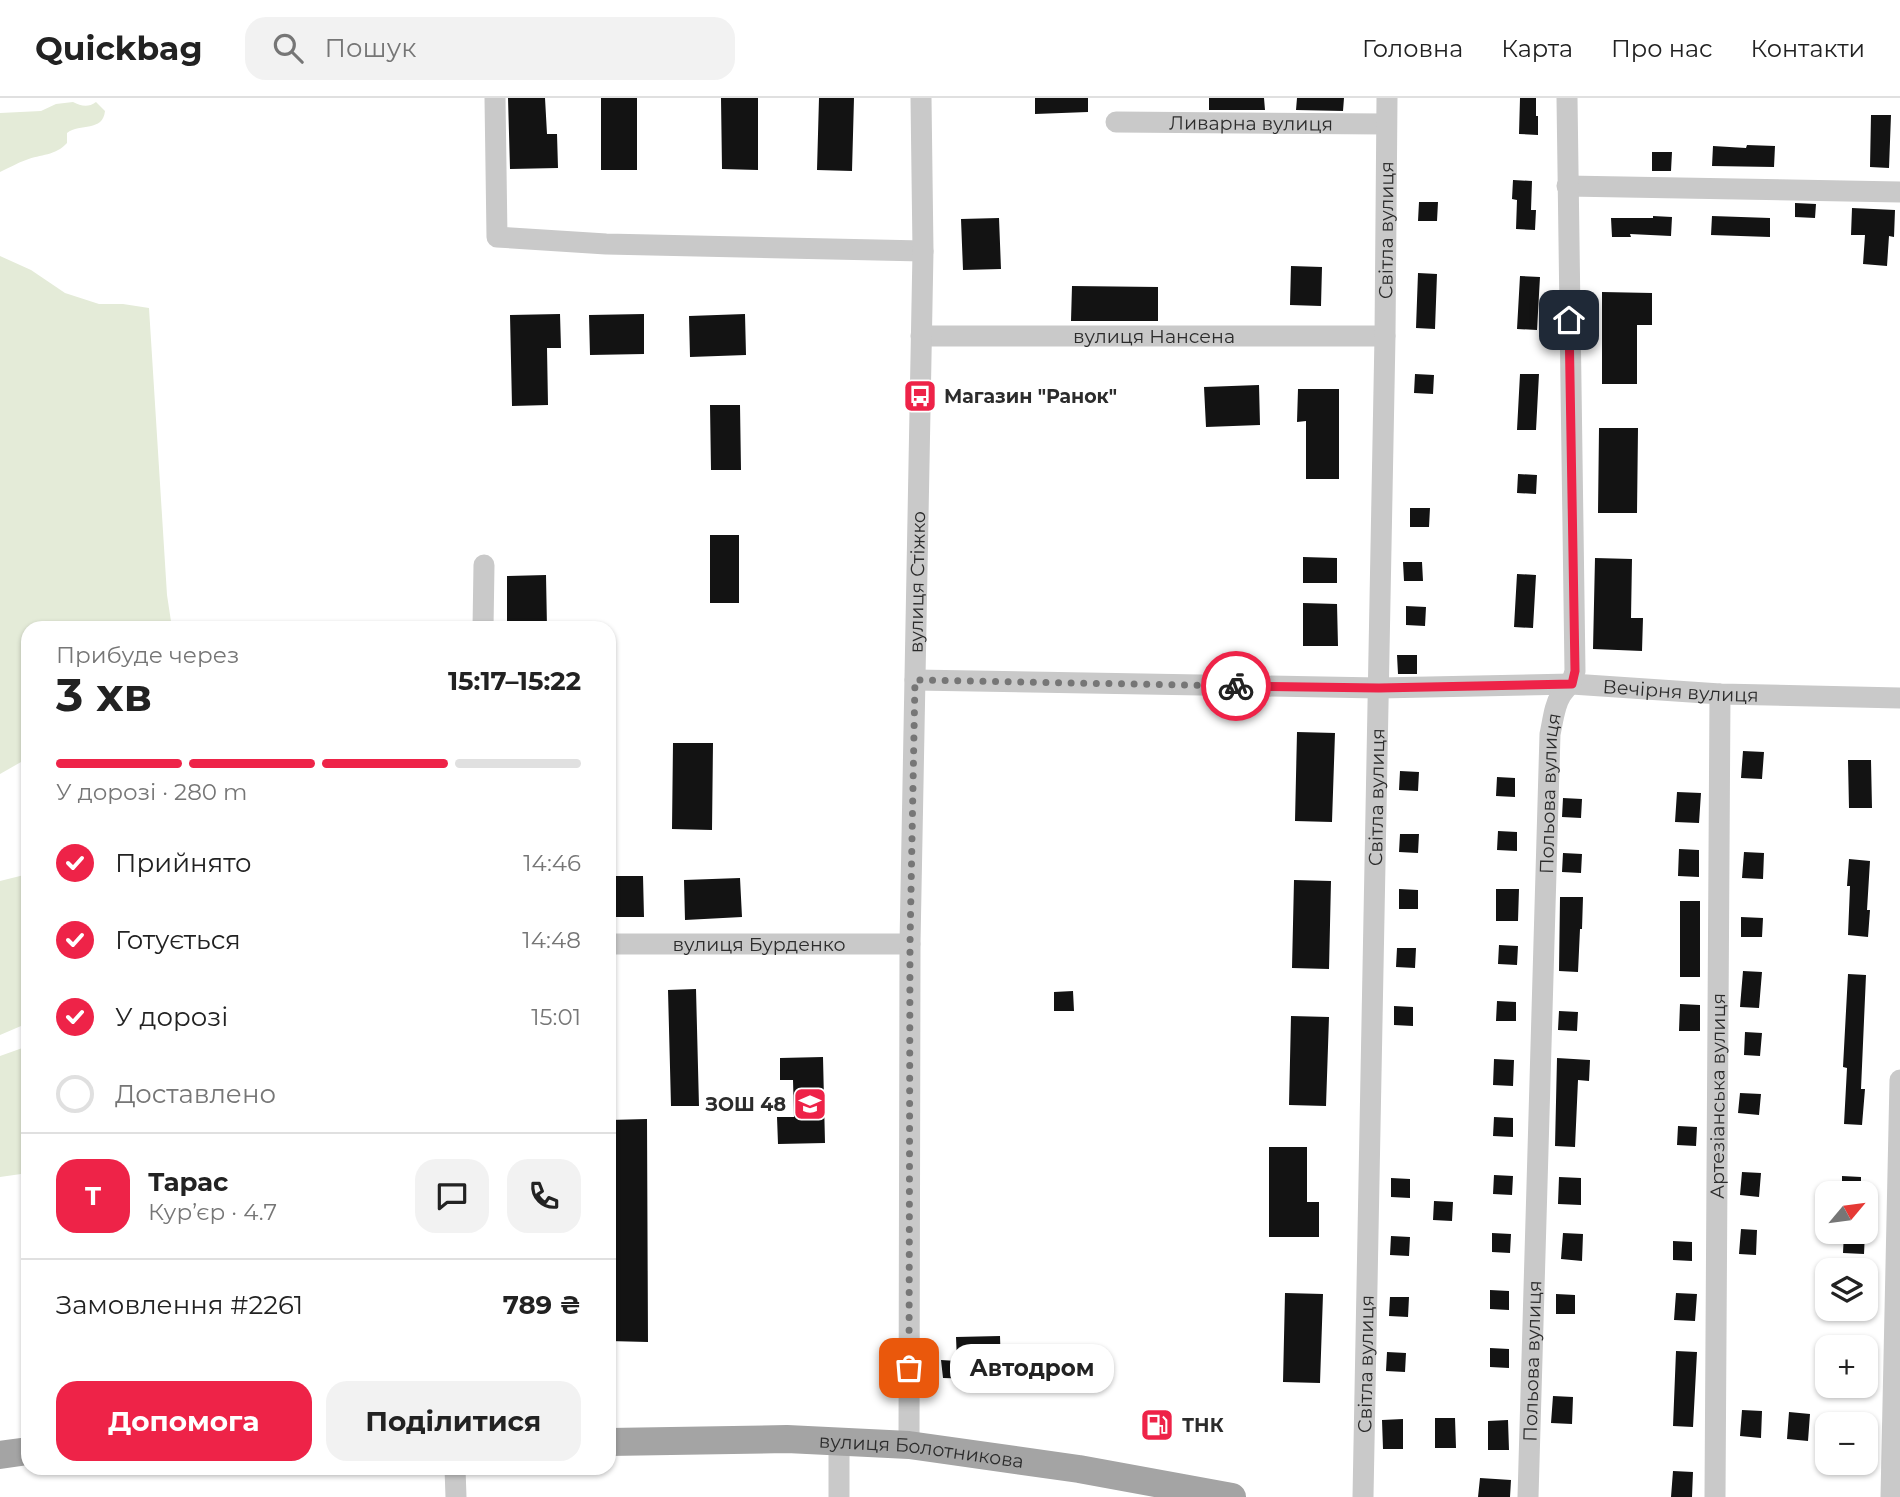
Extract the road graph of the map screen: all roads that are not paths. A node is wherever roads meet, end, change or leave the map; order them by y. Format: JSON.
{"nodes":[{"id":1,"x":495,"y":98,"type":"edge"},
{"id":2,"x":922,"y":98,"type":"edge"},
{"id":3,"x":1387,"y":98,"type":"edge"},
{"id":4,"x":1567,"y":98,"type":"edge"},
{"id":5,"x":1116,"y":121,"type":"dead end"},
{"id":6,"x":1386,"y":124,"type":"junction"},
{"id":7,"x":1567,"y":186,"type":"junction"},
{"id":8,"x":1900,"y":192,"type":"edge"},
{"id":9,"x":923,"y":251,"type":"junction"},
{"id":10,"x":921,"y":336,"type":"junction"},
{"id":11,"x":1385,"y":336,"type":"junction"},
{"id":12,"x":484,"y":565,"type":"dead end"},
{"id":13,"x":484,"y":621,"type":"edge"},
{"id":14,"x":915,"y":680,"type":"junction"},
{"id":15,"x":1572,"y":684,"type":"junction"},
{"id":16,"x":1379,"y":688,"type":"junction"},
{"id":17,"x":1720,"y":694,"type":"junction"},
{"id":18,"x":1900,"y":698,"type":"edge"},
{"id":19,"x":616,"y":944,"type":"edge"},
{"id":20,"x":910,"y":944,"type":"junction"},
{"id":21,"x":1900,"y":1080,"type":"edge"},
{"id":22,"x":616,"y":1442,"type":"edge"},
{"id":23,"x":839,"y":1442,"type":"junction"},
{"id":24,"x":909,"y":1445,"type":"junction"},
{"id":25,"x":21,"y":1452,"type":"edge"},
{"id":26,"x":0,"y":1455,"type":"edge"},
{"id":27,"x":455,"y":1475,"type":"edge"},
{"id":28,"x":456,"y":1497,"type":"edge"},
{"id":29,"x":839,"y":1497,"type":"edge"},
{"id":30,"x":1232,"y":1497,"type":"edge"},
{"id":31,"x":1363,"y":1497,"type":"edge"},
{"id":32,"x":1528,"y":1497,"type":"edge"},
{"id":33,"x":1715,"y":1497,"type":"edge"},
{"id":34,"x":1891,"y":1497,"type":"edge"}],
"edges":[{"from":1,"to":9,"type":"street"},
{"from":2,"to":9,"type":"street","name":"вулиця Стіжко"},
{"from":3,"to":6,"type":"street","name":"Світла вулиця"},
{"from":4,"to":7,"type":"street","name":"Польова вулиця"},
{"from":5,"to":6,"type":"street","name":"Ливарна вулиця"},
{"from":6,"to":11,"type":"street","name":"Світла вулиця"},
{"from":7,"to":8,"type":"street"},
{"from":7,"to":15,"type":"street","name":"Польова вулиця"},
{"from":9,"to":10,"type":"street","name":"вулиця Стіжко"},
{"from":10,"to":11,"type":"street","name":"вулиця Нансена"},
{"from":10,"to":14,"type":"street","name":"вулиця Стіжко"},
{"from":11,"to":16,"type":"street","name":"Світла вулиця"},
{"from":12,"to":13,"type":"street"},
{"from":14,"to":16,"type":"street","name":"Вечірня вулиця"},
{"from":14,"to":20,"type":"street","name":"вулиця Стіжко"},
{"from":15,"to":16,"type":"street","name":"Вечірня вулиця"},
{"from":15,"to":17,"type":"street","name":"Вечірня вулиця"},
{"from":15,"to":32,"type":"street","name":"Польова вулиця"},
{"from":16,"to":31,"type":"street","name":"Світла вулиця"},
{"from":17,"to":18,"type":"street","name":"Вечірня вулиця"},
{"from":17,"to":33,"type":"street","name":"Артезіанська вулиця"},
{"from":19,"to":20,"type":"street","name":"вулиця Бурденко"},
{"from":20,"to":24,"type":"street","name":"вулиця Стіжко"},
{"from":21,"to":34,"type":"street"},
{"from":22,"to":23,"type":"main road","name":"вулиця Болотникова"},
{"from":23,"to":24,"type":"main road","name":"вулиця Болотникова"},
{"from":23,"to":29,"type":"street"},
{"from":24,"to":30,"type":"main road","name":"вулиця Болотникова"},
{"from":25,"to":26,"type":"main road"},
{"from":27,"to":28,"type":"street"}]}
